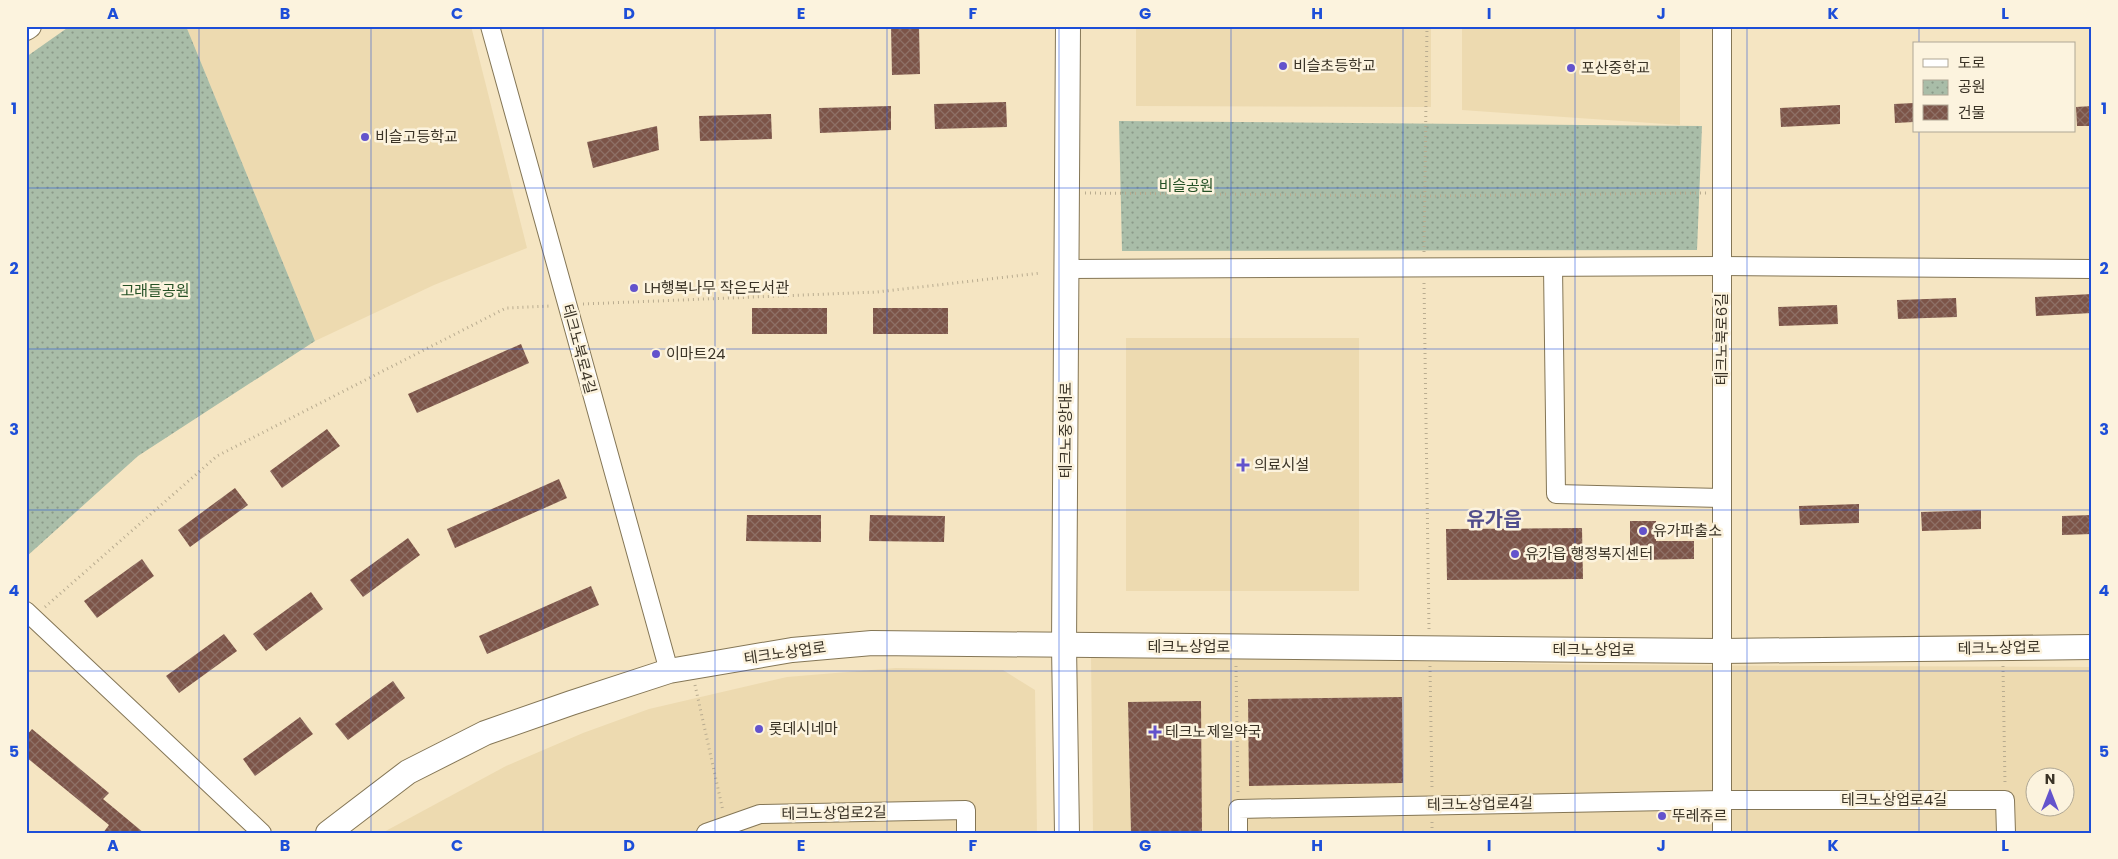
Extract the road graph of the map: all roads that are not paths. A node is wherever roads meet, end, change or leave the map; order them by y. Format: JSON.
{"nodes":[{"id":1,"x":490,"y":26,"type":"edge"},
{"id":2,"x":1068,"y":26,"type":"edge"},
{"id":3,"x":1722,"y":26,"type":"edge"},
{"id":4,"x":1722,"y":266,"type":"junction"},
{"id":5,"x":1552,"y":267,"type":"junction"},
{"id":6,"x":1067,"y":269,"type":"junction"},
{"id":7,"x":2092,"y":270,"type":"edge"},
{"id":8,"x":1721,"y":498,"type":"junction"},
{"id":9,"x":30,"y":614,"type":"edge"},
{"id":10,"x":1064,"y":646,"type":"junction"},
{"id":11,"x":2092,"y":647,"type":"edge"},
{"id":12,"x":1721,"y":651,"type":"junction"},
{"id":13,"x":680,"y":669,"type":"junction"},
{"id":14,"x":1722,"y":800,"type":"junction"},
{"id":15,"x":262,"y":833,"type":"edge"},
{"id":16,"x":328,"y":833,"type":"edge"},
{"id":17,"x":706,"y":833,"type":"edge"},
{"id":18,"x":966,"y":833,"type":"edge"},
{"id":19,"x":1067,"y":833,"type":"edge"},
{"id":20,"x":1238,"y":833,"type":"edge"},
{"id":21,"x":1722,"y":833,"type":"edge"},
{"id":22,"x":2006,"y":833,"type":"edge"}],
"edges":[{"from":1,"to":13,"type":"street","name":"테크노북로4길"},
{"from":2,"to":6,"type":"street","name":"테크노중앙대로"},
{"from":3,"to":4,"type":"street","name":"테크노북로6길"},
{"from":4,"to":5,"type":"street"},
{"from":4,"to":7,"type":"street"},
{"from":4,"to":8,"type":"street","name":"테크노북로6길"},
{"from":5,"to":6,"type":"street"},
{"from":5,"to":8,"type":"street"},
{"from":6,"to":10,"type":"street","name":"테크노중앙대로"},
{"from":8,"to":12,"type":"street","name":"테크노북로6길"},
{"from":9,"to":15,"type":"street"},
{"from":10,"to":12,"type":"street","name":"테크노상업로"},
{"from":10,"to":13,"type":"street","name":"테크노상업로"},
{"from":10,"to":19,"type":"street","name":"테크노중앙대로"},
{"from":11,"to":12,"type":"street","name":"테크노상업로"},
{"from":12,"to":14,"type":"street"},
{"from":13,"to":16,"type":"street","name":"테크노상업로"},
{"from":14,"to":20,"type":"street","name":"테크노상업로4길"},
{"from":14,"to":21,"type":"street"},
{"from":14,"to":22,"type":"street","name":"테크노상업로4길"},
{"from":17,"to":18,"type":"street","name":"테크노상업로2길"}]}
